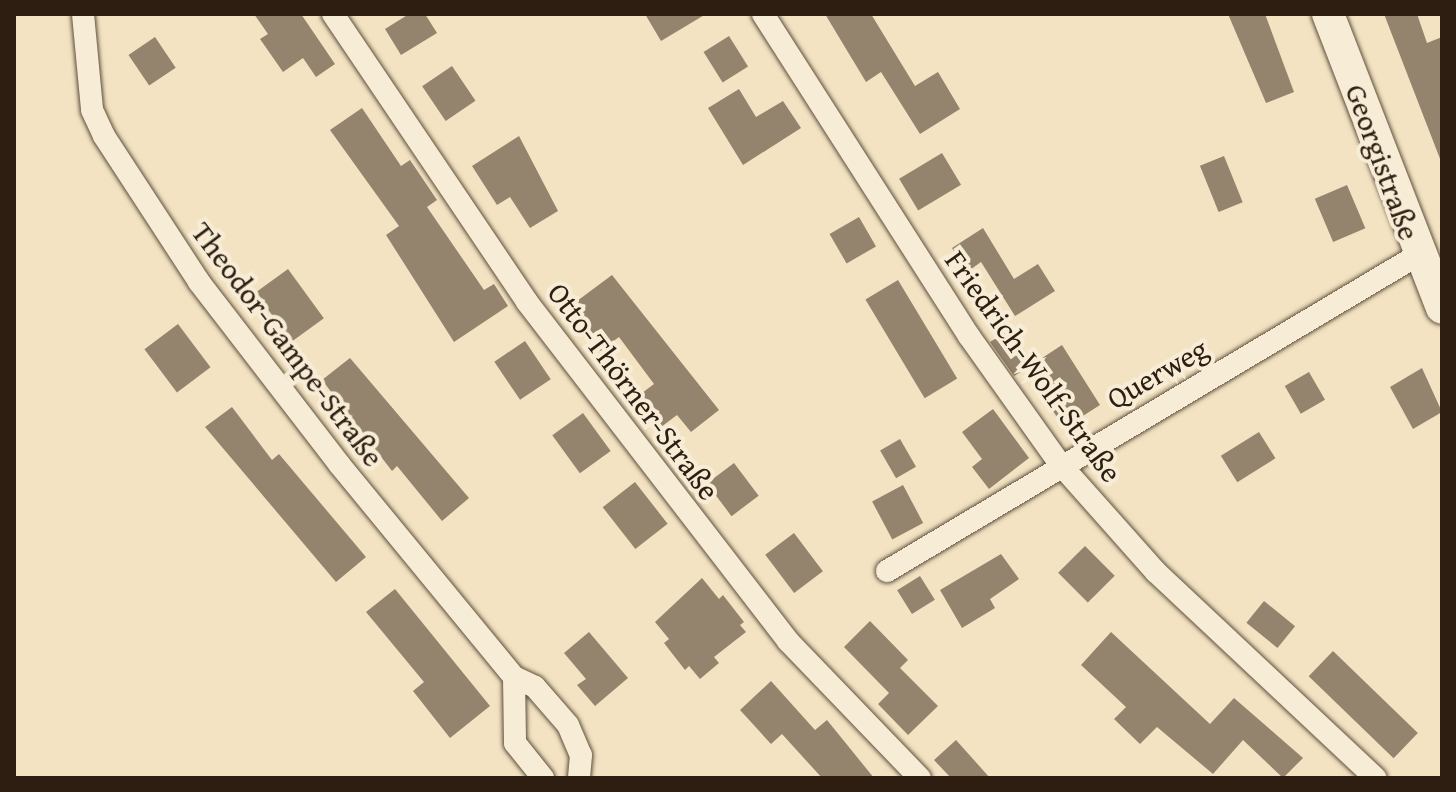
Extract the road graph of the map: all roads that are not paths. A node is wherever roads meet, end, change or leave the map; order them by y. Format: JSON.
{"nodes":[{"id":1,"x":83,"y":14,"type":"edge"},
{"id":2,"x":333,"y":14,"type":"edge"},
{"id":3,"x":763,"y":14,"type":"edge"},
{"id":4,"x":1328,"y":14,"type":"edge"},
{"id":5,"x":1418,"y":255,"type":"junction"},
{"id":6,"x":1442,"y":308,"type":"edge"},
{"id":7,"x":1060,"y":464,"type":"junction"},
{"id":8,"x":887,"y":571,"type":"dead end"},
{"id":9,"x":514,"y":677,"type":"junction"},
{"id":10,"x":543,"y":778,"type":"edge"},
{"id":11,"x":579,"y":778,"type":"edge"},
{"id":12,"x":920,"y":778,"type":"edge"},
{"id":13,"x":1375,"y":778,"type":"edge"}],
"edges":[{"from":1,"to":9,"type":"street","name":"Theodor-Gampe-Straße"},
{"from":2,"to":12,"type":"street","name":"Otto-Thörner-Straße"},
{"from":3,"to":7,"type":"street","name":"Friedrich-Wolf-Straße"},
{"from":4,"to":5,"type":"street","name":"Georgistraße"},
{"from":5,"to":6,"type":"street","name":"Georgistraße"},
{"from":5,"to":7,"type":"street","name":"Querweg"},
{"from":7,"to":8,"type":"street","name":"Querweg"},
{"from":7,"to":13,"type":"street","name":"Friedrich-Wolf-Straße"},
{"from":9,"to":10,"type":"street"},
{"from":9,"to":11,"type":"street","name":"Theodor-Gampe-Straße"}]}
